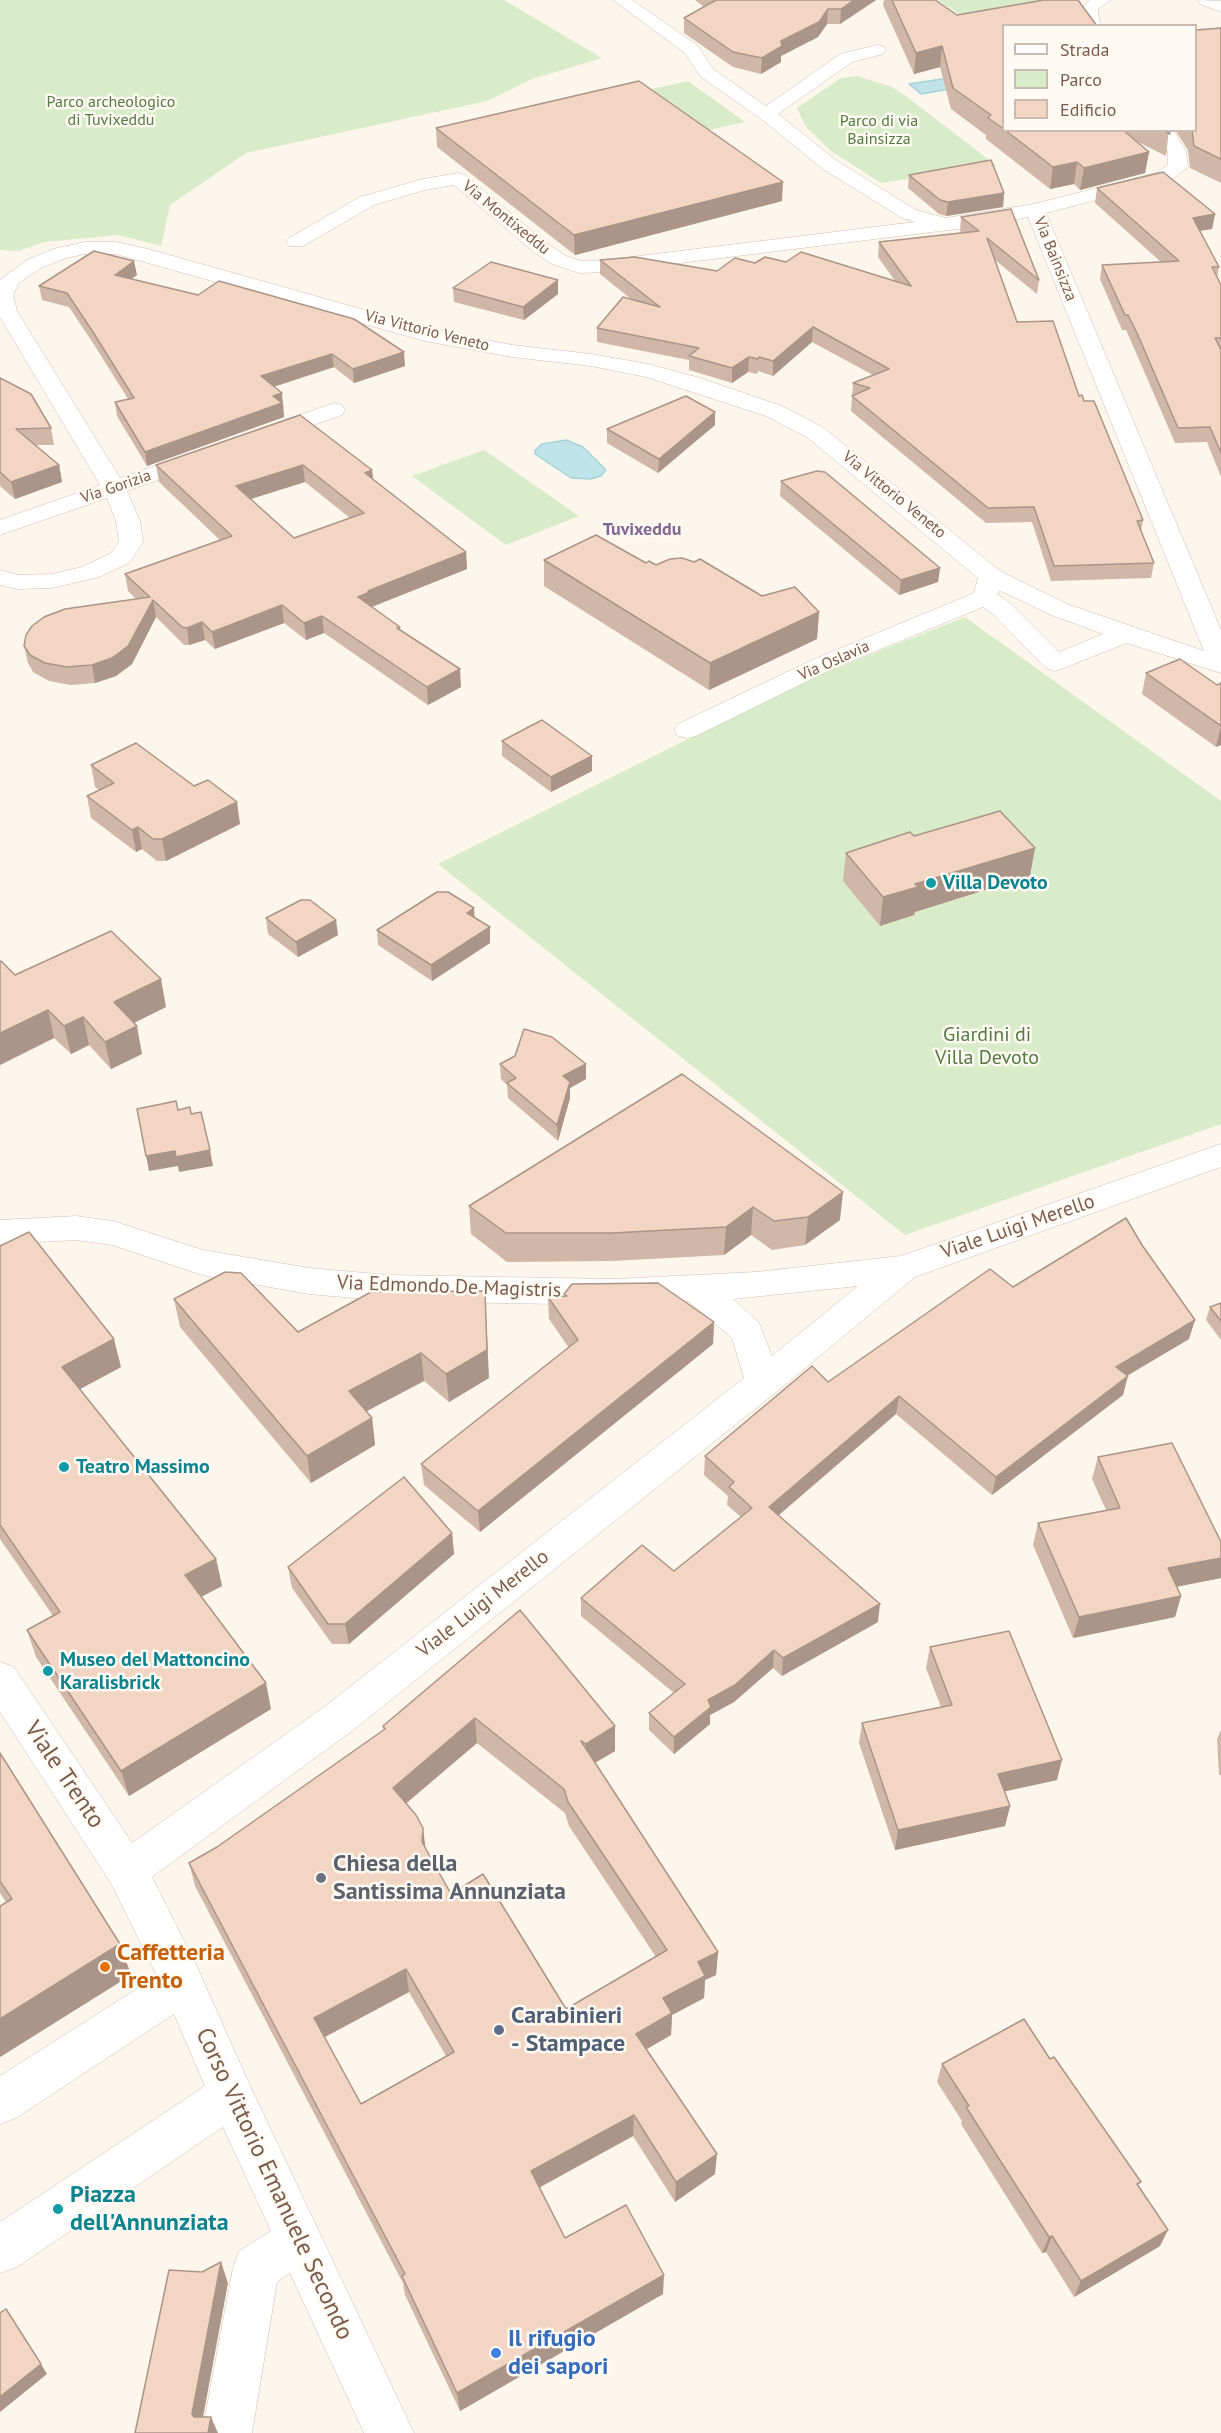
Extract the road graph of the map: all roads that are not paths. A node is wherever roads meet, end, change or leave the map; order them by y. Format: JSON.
{"nodes":[{"id":1,"x":621,"y":0,"type":"edge"},
{"id":2,"x":1103,"y":0,"type":"edge"},
{"id":3,"x":1206,"y":0,"type":"edge"},
{"id":4,"x":1221,"y":7,"type":"edge"},
{"id":5,"x":1093,"y":24,"type":"edge"},
{"id":6,"x":877,"y":50,"type":"dead end"},
{"id":7,"x":766,"y":114,"type":"junction"},
{"id":8,"x":1164,"y":132,"type":"edge"},
{"id":9,"x":1035,"y":210,"type":"junction"},
{"id":10,"x":941,"y":224,"type":"junction"},
{"id":11,"x":296,"y":242,"type":"dead end"},
{"id":12,"x":334,"y":410,"type":"dead end"},
{"id":13,"x":245,"y":442,"type":"edge"},
{"id":14,"x":223,"y":450,"type":"edge"},
{"id":15,"x":114,"y":488,"type":"junction"},
{"id":16,"x":0,"y":528,"type":"edge"},
{"id":17,"x":0,"y":577,"type":"edge"},
{"id":18,"x":988,"y":586,"type":"junction"},
{"id":19,"x":1126,"y":634,"type":"junction"},
{"id":20,"x":1221,"y":663,"type":"edge"},
{"id":21,"x":687,"y":730,"type":"dead end"},
{"id":22,"x":1221,"y":1155,"type":"edge"},
{"id":23,"x":0,"y":1232,"type":"edge"},
{"id":24,"x":903,"y":1268,"type":"junction"},
{"id":25,"x":796,"y":1280,"type":"junction"},
{"id":26,"x":695,"y":1288,"type":"junction"},
{"id":27,"x":830,"y":1326,"type":"junction"},
{"id":28,"x":763,"y":1383,"type":"junction"},
{"id":29,"x":0,"y":1679,"type":"edge"},
{"id":30,"x":127,"y":1871,"type":"junction"},
{"id":31,"x":183,"y":1984,"type":"junction"},
{"id":32,"x":231,"y":2095,"type":"junction"},
{"id":33,"x":0,"y":2102,"type":"edge"},
{"id":34,"x":299,"y":2240,"type":"junction"},
{"id":35,"x":0,"y":2250,"type":"edge"},
{"id":36,"x":227,"y":2433,"type":"edge"},
{"id":37,"x":389,"y":2433,"type":"edge"}],
"edges":[{"from":1,"to":7,"type":"street","name":"Via Bainsizza"},
{"from":2,"to":5,"type":"street"},
{"from":3,"to":4,"type":"street"},
{"from":6,"to":7,"type":"street"},
{"from":7,"to":10,"type":"street","name":"Via Bainsizza"},
{"from":8,"to":9,"type":"street"},
{"from":9,"to":10,"type":"street","name":"Via Bainsizza"},
{"from":9,"to":20,"type":"street","name":"Via Bainsizza"},
{"from":10,"to":11,"type":"street","name":"Via Montixeddu"},
{"from":12,"to":13,"type":"street"},
{"from":14,"to":15,"type":"street","name":"Via Gorizia"},
{"from":15,"to":16,"type":"street","name":"Via Gorizia"},
{"from":15,"to":17,"type":"street","name":"Via Vittorio Veneto"},
{"from":15,"to":18,"type":"street","name":"Via Vittorio Veneto"},
{"from":18,"to":19,"type":"street","name":"Via Vittorio Veneto"},
{"from":18,"to":19,"type":"street"},
{"from":18,"to":21,"type":"street","name":"Via Oslavia"},
{"from":19,"to":20,"type":"street","name":"Via Vittorio Veneto"},
{"from":22,"to":24,"type":"street","name":"Viale Luigi Merello"},
{"from":23,"to":26,"type":"street","name":"Via Edmondo De Magistris"},
{"from":24,"to":25,"type":"street","name":"Via Edmondo De Magistris"},
{"from":24,"to":27,"type":"street","name":"Viale Luigi Merello"},
{"from":25,"to":26,"type":"street","name":"Via Edmondo De Magistris"},
{"from":25,"to":27,"type":"street"},
{"from":26,"to":28,"type":"street"},
{"from":27,"to":28,"type":"street","name":"Viale Luigi Merello"},
{"from":28,"to":30,"type":"street","name":"Viale Luigi Merello"},
{"from":29,"to":30,"type":"street","name":"Viale Trento"},
{"from":30,"to":31,"type":"street","name":"Corso Vittorio Emanuele Secondo"},
{"from":31,"to":32,"type":"street","name":"Corso Vittorio Emanuele Secondo"},
{"from":31,"to":33,"type":"street"},
{"from":32,"to":34,"type":"street","name":"Corso Vittorio Emanuele Secondo"},
{"from":32,"to":35,"type":"street"},
{"from":34,"to":36,"type":"street"},
{"from":34,"to":37,"type":"street","name":"Corso Vittorio Emanuele Secondo"}]}
